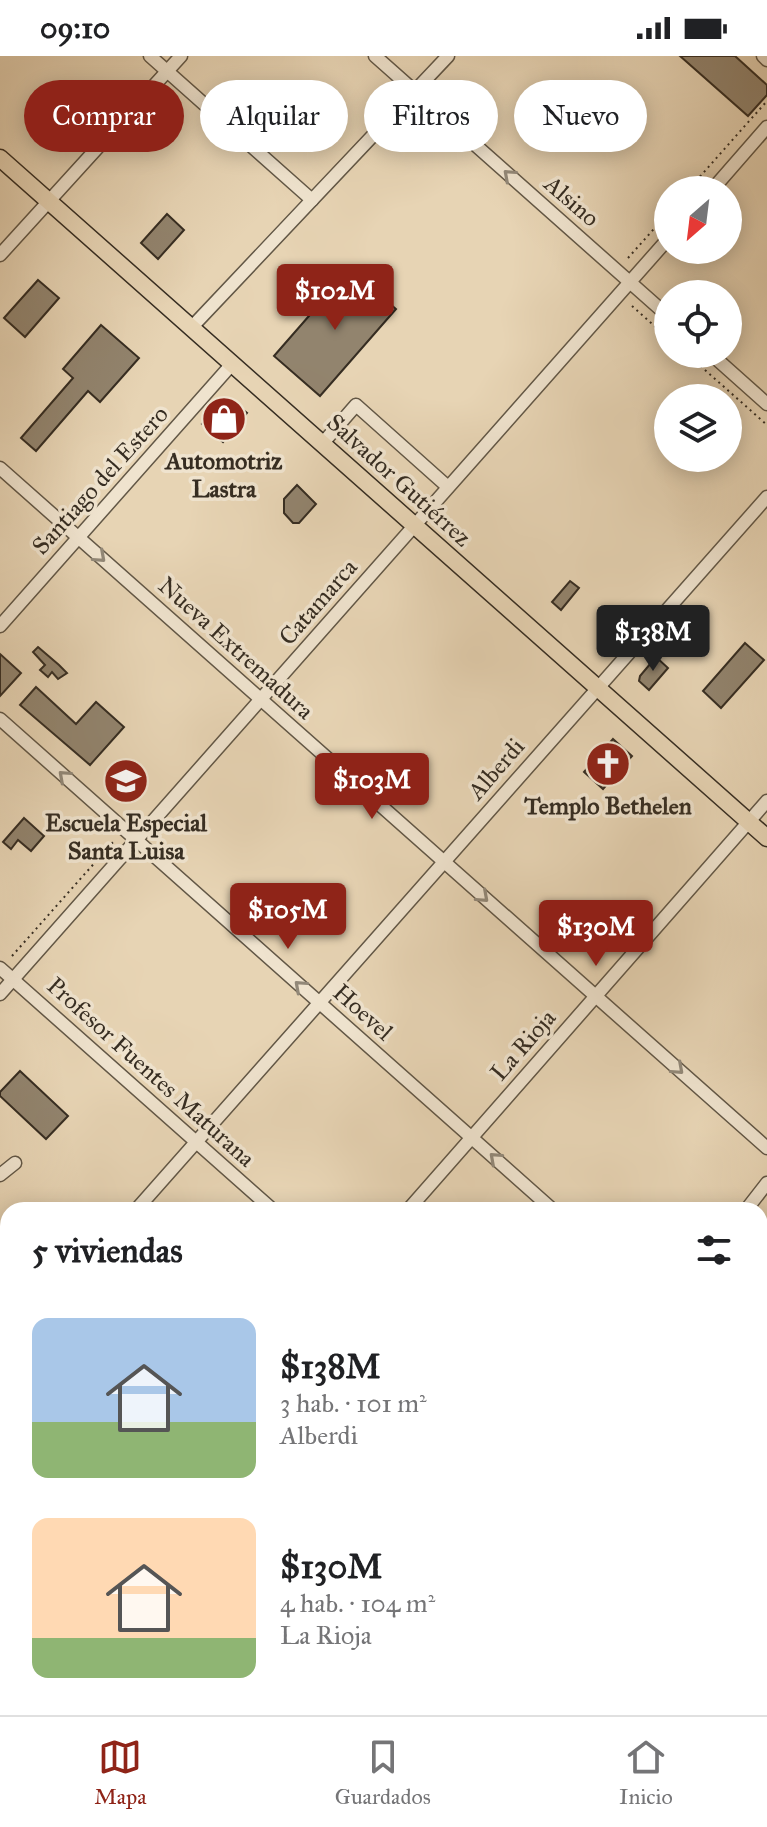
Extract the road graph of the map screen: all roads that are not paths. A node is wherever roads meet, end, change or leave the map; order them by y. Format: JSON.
{"nodes":[{"id":1,"x":150,"y":56,"type":"edge"},
{"id":2,"x":181,"y":56,"type":"edge"},
{"id":3,"x":375,"y":56,"type":"edge"},
{"id":4,"x":448,"y":56,"type":"edge"},
{"id":5,"x":167,"y":71,"type":"junction"},
{"id":6,"x":402,"y":80,"type":"edge"},
{"id":7,"x":425,"y":80,"type":"edge"},
{"id":8,"x":767,"y":127,"type":"edge"},
{"id":9,"x":364,"y":145,"type":"edge"},
{"id":10,"x":484,"y":152,"type":"edge"},
{"id":11,"x":0,"y":158,"type":"edge"},
{"id":12,"x":724,"y":176,"type":"edge"},
{"id":13,"x":312,"y":200,"type":"junction"},
{"id":14,"x":48,"y":201,"type":"junction"},
{"id":15,"x":0,"y":255,"type":"edge"},
{"id":16,"x":654,"y":255,"type":"edge"},
{"id":17,"x":630,"y":282,"type":"junction"},
{"id":18,"x":654,"y":303,"type":"edge"},
{"id":19,"x":191,"y":328,"type":"junction"},
{"id":20,"x":232,"y":364,"type":"junction"},
{"id":21,"x":727,"y":368,"type":"edge"},
{"id":22,"x":767,"y":404,"type":"edge"},
{"id":23,"x":322,"y":444,"type":"junction"},
{"id":24,"x":0,"y":468,"type":"edge"},
{"id":25,"x":448,"y":487,"type":"junction"},
{"id":26,"x":767,"y":497,"type":"edge"},
{"id":27,"x":415,"y":526,"type":"junction"},
{"id":28,"x":78,"y":537,"type":"junction"},
{"id":29,"x":0,"y":626,"type":"edge"},
{"id":30,"x":597,"y":688,"type":"junction"},
{"id":31,"x":261,"y":700,"type":"junction"},
{"id":32,"x":0,"y":719,"type":"edge"},
{"id":33,"x":767,"y":801,"type":"edge"},
{"id":34,"x":749,"y":822,"type":"junction"},
{"id":35,"x":767,"y":838,"type":"edge"},
{"id":36,"x":137,"y":840,"type":"junction"},
{"id":37,"x":444,"y":861,"type":"junction"},
{"id":38,"x":0,"y":968,"type":"edge"},
{"id":39,"x":13,"y":980,"type":"junction"},
{"id":40,"x":0,"y":994,"type":"edge"},
{"id":41,"x":596,"y":996,"type":"junction"},
{"id":42,"x":320,"y":1003,"type":"junction"},
{"id":43,"x":471,"y":1137,"type":"junction"},
{"id":44,"x":197,"y":1142,"type":"junction"},
{"id":45,"x":767,"y":1148,"type":"edge"},
{"id":46,"x":15,"y":1163,"type":"dead end"},
{"id":47,"x":0,"y":1175,"type":"edge"},
{"id":48,"x":767,"y":1183,"type":"edge"},
{"id":49,"x":143,"y":1202,"type":"edge"},
{"id":50,"x":264,"y":1202,"type":"edge"},
{"id":51,"x":415,"y":1202,"type":"edge"},
{"id":52,"x":544,"y":1202,"type":"edge"},
{"id":53,"x":752,"y":1202,"type":"edge"}],
"edges":[{"from":1,"to":5,"type":"street"},
{"from":2,"to":5,"type":"street"},
{"from":3,"to":6,"type":"street","name":"Alsino"},
{"from":4,"to":7,"type":"street"},
{"from":5,"to":13,"type":"street"},
{"from":5,"to":14,"type":"street"},
{"from":8,"to":12,"type":"street"},
{"from":9,"to":13,"type":"street"},
{"from":17,"to":10,"type":"street","name":"Alsino","one_way":true},
{"from":11,"to":14,"type":"main road","name":"Salvador Gutiérrez"},
{"from":13,"to":19,"type":"street"},
{"from":14,"to":15,"type":"street"},
{"from":14,"to":19,"type":"main road","name":"Salvador Gutiérrez"},
{"from":16,"to":17,"type":"street","name":"Catamarca"},
{"from":17,"to":18,"type":"street","name":"Alsino"},
{"from":17,"to":25,"type":"street","name":"Catamarca"},
{"from":19,"to":20,"type":"main road","name":"Salvador Gutiérrez"},
{"from":20,"to":23,"type":"main road","name":"Salvador Gutiérrez"},
{"from":20,"to":28,"type":"street","name":"Santiago del Estero"},
{"from":21,"to":22,"type":"street"},
{"from":23,"to":25,"type":"street"},
{"from":23,"to":27,"type":"main road","name":"Salvador Gutiérrez"},
{"from":24,"to":28,"type":"street","name":"Nueva Extremadura"},
{"from":25,"to":27,"type":"street","name":"Catamarca"},
{"from":26,"to":30,"type":"street","name":"Alberdi"},
{"from":27,"to":30,"type":"main road","name":"Salvador Gutiérrez"},
{"from":27,"to":31,"type":"street","name":"Catamarca"},
{"from":28,"to":29,"type":"street","name":"Santiago del Estero"},
{"from":28,"to":31,"type":"street","name":"Nueva Extremadura","one_way":true},
{"from":30,"to":34,"type":"main road","name":"Salvador Gutiérrez"},
{"from":30,"to":37,"type":"street","name":"Alberdi"},
{"from":31,"to":36,"type":"street","name":"Catamarca"},
{"from":31,"to":37,"type":"street","name":"Nueva Extremadura"},
{"from":36,"to":32,"type":"street","name":"Hoevel","one_way":true},
{"from":33,"to":34,"type":"street","name":"La Rioja"},
{"from":34,"to":35,"type":"main road","name":"Salvador Gutiérrez"},
{"from":34,"to":41,"type":"street","name":"La Rioja"},
{"from":36,"to":39,"type":"street","name":"Catamarca"},
{"from":42,"to":36,"type":"street","name":"Hoevel","one_way":true},
{"from":37,"to":41,"type":"street","name":"Nueva Extremadura","one_way":true},
{"from":37,"to":42,"type":"street","name":"Alberdi"},
{"from":38,"to":39,"type":"street","name":"Profesor Fuentes Maturana"},
{"from":39,"to":40,"type":"street","name":"Catamarca"},
{"from":39,"to":44,"type":"street","name":"Profesor Fuentes Maturana"},
{"from":41,"to":43,"type":"street","name":"La Rioja"},
{"from":41,"to":45,"type":"street","name":"Nueva Extremadura","one_way":true},
{"from":42,"to":43,"type":"street","name":"Hoevel"},
{"from":42,"to":44,"type":"street","name":"Alberdi"},
{"from":43,"to":51,"type":"street","name":"La Rioja"},
{"from":52,"to":43,"type":"street","name":"Hoevel","one_way":true},
{"from":44,"to":49,"type":"street","name":"Alberdi"},
{"from":44,"to":50,"type":"street","name":"Profesor Fuentes Maturana"},
{"from":46,"to":47,"type":"street"},
{"from":48,"to":53,"type":"street"}]}
